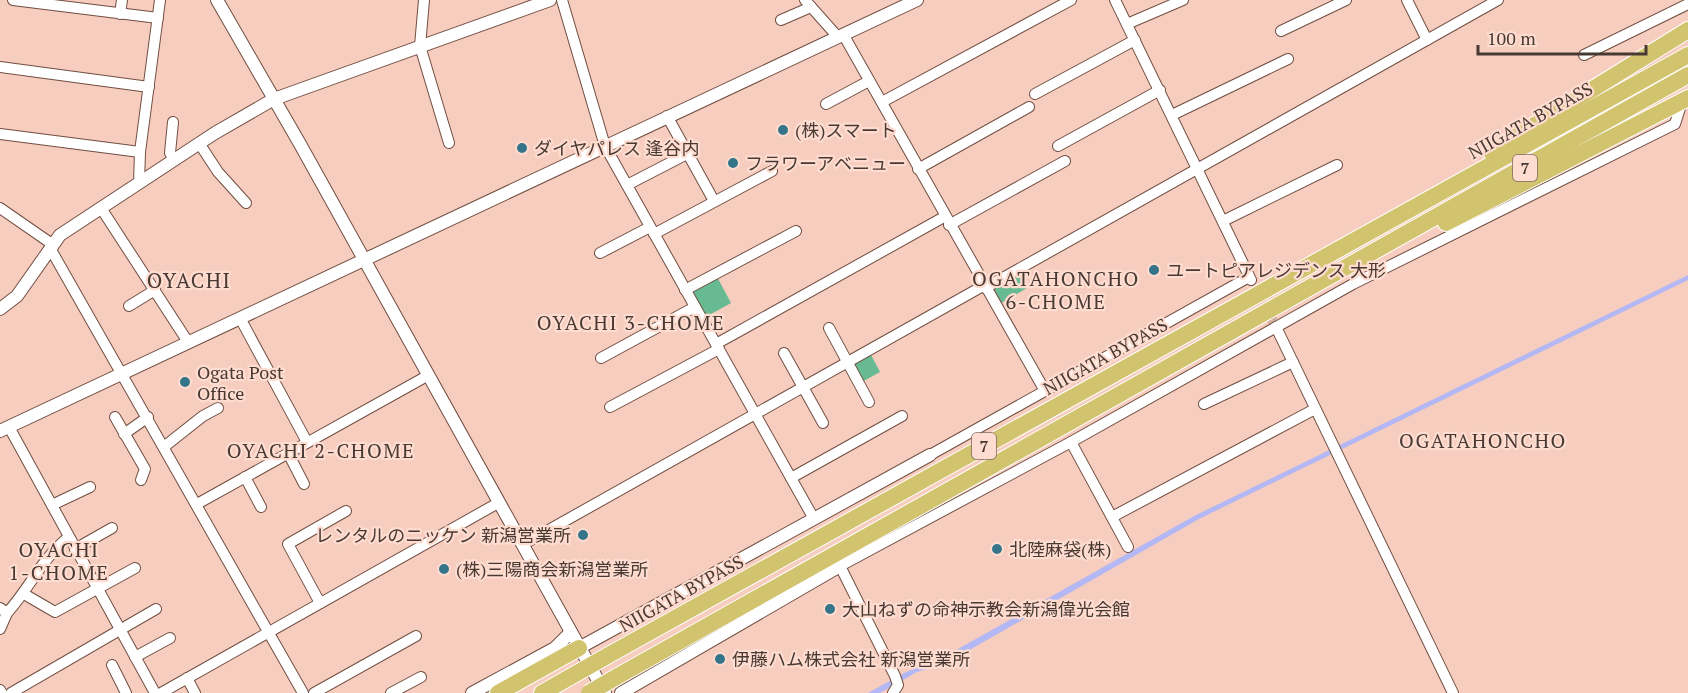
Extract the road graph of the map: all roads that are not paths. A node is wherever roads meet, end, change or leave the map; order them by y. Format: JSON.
{"nodes":[{"id":1,"x":20,"y":0,"type":"edge"},
{"id":2,"x":122,"y":0,"type":"edge"},
{"id":3,"x":160,"y":0,"type":"edge"},
{"id":4,"x":217,"y":0,"type":"edge"},
{"id":5,"x":424,"y":0,"type":"edge"},
{"id":6,"x":550,"y":0,"type":"edge"},
{"id":7,"x":562,"y":0,"type":"edge"},
{"id":8,"x":916,"y":0,"type":"edge"},
{"id":9,"x":1071,"y":0,"type":"edge"},
{"id":10,"x":1115,"y":0,"type":"edge"},
{"id":11,"x":1182,"y":0,"type":"edge"},
{"id":12,"x":1346,"y":0,"type":"edge"},
{"id":13,"x":1407,"y":0,"type":"edge"},
{"id":14,"x":1498,"y":0,"type":"edge"},
{"id":15,"x":808,"y":3,"type":"edge"},
{"id":16,"x":72,"y":4,"type":"edge"},
{"id":17,"x":1688,"y":4,"type":"edge"},
{"id":18,"x":120,"y":14,"type":"junction"},
{"id":19,"x":158,"y":18,"type":"junction"},
{"id":20,"x":781,"y":20,"type":"dead end"},
{"id":21,"x":1127,"y":24,"type":"junction"},
{"id":22,"x":1688,"y":25,"type":"edge"},
{"id":23,"x":1688,"y":30,"type":"edge"},
{"id":24,"x":1281,"y":31,"type":"dead end"},
{"id":25,"x":840,"y":35,"type":"junction"},
{"id":26,"x":1135,"y":40,"type":"junction"},
{"id":27,"x":1427,"y":40,"type":"junction"},
{"id":28,"x":420,"y":46,"type":"junction"},
{"id":29,"x":1584,"y":55,"type":"dead end"},
{"id":30,"x":1688,"y":55,"type":"edge"},
{"id":31,"x":1288,"y":58,"type":"dead end"},
{"id":32,"x":0,"y":67,"type":"edge"},
{"id":33,"x":1624,"y":68,"type":"junction"},
{"id":34,"x":1688,"y":75,"type":"edge"},
{"id":35,"x":869,"y":81,"type":"junction"},
{"id":36,"x":149,"y":87,"type":"junction"},
{"id":37,"x":1160,"y":90,"type":"junction"},
{"id":38,"x":1035,"y":94,"type":"dead end"},
{"id":39,"x":274,"y":99,"type":"junction"},
{"id":40,"x":1685,"y":100,"type":"edge"},
{"id":41,"x":882,"y":102,"type":"junction"},
{"id":42,"x":826,"y":104,"type":"dead end"},
{"id":43,"x":1029,"y":107,"type":"dead end"},
{"id":44,"x":1172,"y":115,"type":"junction"},
{"id":45,"x":667,"y":116,"type":"junction"},
{"id":46,"x":173,"y":122,"type":"dead end"},
{"id":47,"x":0,"y":134,"type":"edge"},
{"id":48,"x":199,"y":143,"type":"junction"},
{"id":49,"x":449,"y":143,"type":"dead end"},
{"id":50,"x":605,"y":146,"type":"junction"},
{"id":51,"x":1058,"y":146,"type":"dead end"},
{"id":52,"x":140,"y":152,"type":"junction"},
{"id":53,"x":687,"y":154,"type":"junction"},
{"id":54,"x":174,"y":160,"type":"junction"},
{"id":55,"x":1065,"y":161,"type":"dead end"},
{"id":56,"x":1337,"y":165,"type":"dead end"},
{"id":57,"x":1197,"y":168,"type":"junction"},
{"id":58,"x":918,"y":169,"type":"junction"},
{"id":59,"x":771,"y":171,"type":"dead end"},
{"id":60,"x":140,"y":183,"type":"junction"},
{"id":61,"x":627,"y":185,"type":"junction"},
{"id":62,"x":714,"y":201,"type":"junction"},
{"id":63,"x":246,"y":203,"type":"dead end"},
{"id":64,"x":102,"y":208,"type":"junction"},
{"id":65,"x":2,"y":209,"type":"edge"},
{"id":66,"x":947,"y":221,"type":"junction"},
{"id":67,"x":1223,"y":221,"type":"junction"},
{"id":68,"x":652,"y":230,"type":"junction"},
{"id":69,"x":796,"y":231,"type":"dead end"},
{"id":70,"x":1361,"y":235,"type":"junction"},
{"id":71,"x":51,"y":246,"type":"junction"},
{"id":72,"x":600,"y":253,"type":"dead end"},
{"id":73,"x":363,"y":261,"type":"junction"},
{"id":74,"x":1361,"y":261,"type":"junction"},
{"id":75,"x":984,"y":287,"type":"junction"},
{"id":76,"x":155,"y":290,"type":"junction"},
{"id":77,"x":686,"y":290,"type":"junction"},
{"id":78,"x":129,"y":306,"type":"dead end"},
{"id":79,"x":695,"y":307,"type":"junction"},
{"id":80,"x":0,"y":309,"type":"edge"},
{"id":81,"x":240,"y":318,"type":"junction"},
{"id":82,"x":1276,"y":327,"type":"junction"},
{"id":83,"x":829,"y":328,"type":"dead end"},
{"id":84,"x":188,"y":342,"type":"junction"},
{"id":85,"x":717,"y":347,"type":"junction"},
{"id":86,"x":784,"y":353,"type":"dead end"},
{"id":87,"x":601,"y":358,"type":"dead end"},
{"id":88,"x":846,"y":362,"type":"junction"},
{"id":89,"x":1293,"y":362,"type":"junction"},
{"id":90,"x":123,"y":374,"type":"junction"},
{"id":91,"x":427,"y":376,"type":"junction"},
{"id":92,"x":802,"y":386,"type":"junction"},
{"id":93,"x":1045,"y":391,"type":"junction"},
{"id":94,"x":869,"y":402,"type":"dead end"},
{"id":95,"x":1204,"y":404,"type":"dead end"},
{"id":96,"x":610,"y":407,"type":"dead end"},
{"id":97,"x":218,"y":408,"type":"dead end"},
{"id":98,"x":1315,"y":409,"type":"junction"},
{"id":99,"x":754,"y":413,"type":"junction"},
{"id":100,"x":902,"y":416,"type":"dead end"},
{"id":101,"x":115,"y":417,"type":"dead end"},
{"id":102,"x":148,"y":417,"type":"junction"},
{"id":103,"x":823,"y":423,"type":"dead end"},
{"id":104,"x":4,"y":429,"type":"edge"},
{"id":105,"x":124,"y":434,"type":"junction"},
{"id":106,"x":307,"y":442,"type":"junction"},
{"id":107,"x":1071,"y":442,"type":"junction"},
{"id":108,"x":165,"y":446,"type":"junction"},
{"id":109,"x":288,"y":453,"type":"junction"},
{"id":110,"x":930,"y":455,"type":"joint"},
{"id":111,"x":245,"y":477,"type":"junction"},
{"id":112,"x":791,"y":478,"type":"junction"},
{"id":113,"x":141,"y":480,"type":"dead end"},
{"id":114,"x":304,"y":484,"type":"dead end"},
{"id":115,"x":90,"y":487,"type":"dead end"},
{"id":116,"x":498,"y":503,"type":"junction"},
{"id":117,"x":197,"y":504,"type":"junction"},
{"id":118,"x":52,"y":506,"type":"junction"},
{"id":119,"x":261,"y":507,"type":"dead end"},
{"id":120,"x":346,"y":511,"type":"dead end"},
{"id":121,"x":1112,"y":517,"type":"junction"},
{"id":122,"x":814,"y":519,"type":"junction"},
{"id":123,"x":111,"y":528,"type":"dead end"},
{"id":124,"x":69,"y":537,"type":"junction"},
{"id":125,"x":522,"y":545,"type":"junction"},
{"id":126,"x":1128,"y":547,"type":"dead end"},
{"id":127,"x":75,"y":549,"type":"junction"},
{"id":128,"x":840,"y":566,"type":"junction"},
{"id":129,"x":135,"y":568,"type":"dead end"},
{"id":130,"x":98,"y":589,"type":"junction"},
{"id":131,"x":24,"y":594,"type":"junction"},
{"id":132,"x":320,"y":603,"type":"junction"},
{"id":133,"x":156,"y":609,"type":"dead end"},
{"id":134,"x":3,"y":610,"type":"edge"},
{"id":135,"x":0,"y":629,"type":"edge"},
{"id":136,"x":120,"y":630,"type":"junction"},
{"id":137,"x":269,"y":632,"type":"junction"},
{"id":138,"x":571,"y":632,"type":"junction"},
{"id":139,"x":416,"y":636,"type":"dead end"},
{"id":140,"x":170,"y":638,"type":"dead end"},
{"id":141,"x":579,"y":648,"type":"junction"},
{"id":142,"x":135,"y":657,"type":"junction"},
{"id":143,"x":111,"y":665,"type":"dead end"},
{"id":144,"x":421,"y":677,"type":"dead end"},
{"id":145,"x":187,"y":678,"type":"junction"},
{"id":146,"x":620,"y":685,"type":"edge"},
{"id":147,"x":895,"y":685,"type":"edge"},
{"id":148,"x":12,"y":693,"type":"edge"},
{"id":149,"x":126,"y":693,"type":"edge"},
{"id":150,"x":155,"y":693,"type":"edge"},
{"id":151,"x":161,"y":693,"type":"edge"},
{"id":152,"x":195,"y":693,"type":"edge"},
{"id":153,"x":303,"y":693,"type":"edge"},
{"id":154,"x":314,"y":693,"type":"edge"},
{"id":155,"x":392,"y":693,"type":"edge"},
{"id":156,"x":472,"y":693,"type":"edge"},
{"id":157,"x":498,"y":693,"type":"edge"},
{"id":158,"x":542,"y":693,"type":"edge"},
{"id":159,"x":589,"y":693,"type":"edge"},
{"id":160,"x":605,"y":693,"type":"edge"},
{"id":161,"x":1453,"y":693,"type":"edge"}],
"edges":[{"from":1,"to":16,"type":"street"},
{"from":2,"to":18,"type":"street"},
{"from":3,"to":19,"type":"street"},
{"from":4,"to":39,"type":"street"},
{"from":5,"to":28,"type":"street"},
{"from":6,"to":28,"type":"street"},
{"from":7,"to":50,"type":"street"},
{"from":8,"to":25,"type":"street"},
{"from":9,"to":41,"type":"street"},
{"from":10,"to":21,"type":"street"},
{"from":11,"to":21,"type":"street"},
{"from":12,"to":24,"type":"street"},
{"from":13,"to":27,"type":"street"},
{"from":14,"to":27,"type":"street"},
{"from":15,"to":20,"type":"street"},
{"from":15,"to":25,"type":"street"},
{"from":16,"to":18,"type":"street"},
{"from":17,"to":29,"type":"street"},
{"from":18,"to":19,"type":"street"},
{"from":19,"to":36,"type":"street"},
{"from":21,"to":26,"type":"street"},
{"from":22,"to":33,"type":"highway"},
{"from":23,"to":33,"type":"highway"},
{"from":25,"to":35,"type":"street"},
{"from":25,"to":45,"type":"street"},
{"from":26,"to":37,"type":"street"},
{"from":26,"to":38,"type":"street"},
{"from":27,"to":57,"type":"street"},
{"from":28,"to":39,"type":"street"},
{"from":28,"to":49,"type":"street"},
{"from":30,"to":70,"type":"highway","name":"NIIGATA BYPASS","number":"7"},
{"from":31,"to":44,"type":"street"},
{"from":32,"to":36,"type":"street"},
{"from":33,"to":70,"type":"highway"},
{"from":34,"to":74,"type":"highway","number":"7"},
{"from":35,"to":41,"type":"street"},
{"from":35,"to":42,"type":"street"},
{"from":36,"to":52,"type":"street"},
{"from":37,"to":44,"type":"street"},
{"from":37,"to":51,"type":"street"},
{"from":39,"to":48,"type":"street"},
{"from":39,"to":73,"type":"street"},
{"from":40,"to":74,"type":"highway"},
{"from":40,"to":82,"type":"street"},
{"from":41,"to":58,"type":"street"},
{"from":43,"to":58,"type":"street"},
{"from":44,"to":57,"type":"street"},
{"from":45,"to":50,"type":"street"},
{"from":45,"to":53,"type":"street"},
{"from":46,"to":54,"type":"street"},
{"from":47,"to":52,"type":"street"},
{"from":48,"to":54,"type":"street"},
{"from":48,"to":63,"type":"street"},
{"from":50,"to":61,"type":"street"},
{"from":50,"to":73,"type":"street"},
{"from":52,"to":60,"type":"street"},
{"from":53,"to":61,"type":"street"},
{"from":53,"to":62,"type":"street"},
{"from":54,"to":60,"type":"street"},
{"from":55,"to":66,"type":"street"},
{"from":56,"to":67,"type":"street"},
{"from":57,"to":67,"type":"street"},
{"from":57,"to":75,"type":"street"},
{"from":58,"to":66,"type":"street"},
{"from":59,"to":62,"type":"street"},
{"from":60,"to":64,"type":"street"},
{"from":61,"to":68,"type":"street"},
{"from":62,"to":68,"type":"street"},
{"from":64,"to":71,"type":"street"},
{"from":64,"to":76,"type":"street"},
{"from":65,"to":71,"type":"street"},
{"from":66,"to":75,"type":"street"},
{"from":66,"to":85,"type":"street"},
{"from":67,"to":93,"type":"street"},
{"from":68,"to":72,"type":"street"},
{"from":68,"to":77,"type":"street"},
{"from":69,"to":77,"type":"street"},
{"from":70,"to":158,"type":"highway","name":"NIIGATA BYPASS","number":"7","bridge":true},
{"from":71,"to":80,"type":"street"},
{"from":71,"to":90,"type":"street"},
{"from":73,"to":81,"type":"street"},
{"from":73,"to":91,"type":"street"},
{"from":74,"to":146,"type":"highway","number":"7"},
{"from":75,"to":88,"type":"street"},
{"from":75,"to":93,"type":"street"},
{"from":76,"to":78,"type":"street"},
{"from":76,"to":84,"type":"street"},
{"from":77,"to":79,"type":"street"},
{"from":79,"to":85,"type":"street"},
{"from":79,"to":87,"type":"street"},
{"from":81,"to":84,"type":"street"},
{"from":81,"to":106,"type":"street"},
{"from":82,"to":89,"type":"street"},
{"from":82,"to":107,"type":"street"},
{"from":83,"to":88,"type":"street"},
{"from":84,"to":90,"type":"street"},
{"from":85,"to":96,"type":"street"},
{"from":85,"to":99,"type":"street"},
{"from":86,"to":92,"type":"street"},
{"from":88,"to":92,"type":"street"},
{"from":88,"to":94,"type":"street"},
{"from":89,"to":95,"type":"street"},
{"from":89,"to":98,"type":"street"},
{"from":90,"to":102,"type":"street"},
{"from":90,"to":104,"type":"street"},
{"from":91,"to":106,"type":"street"},
{"from":91,"to":116,"type":"street"},
{"from":92,"to":99,"type":"street"},
{"from":92,"to":103,"type":"street"},
{"from":93,"to":110,"type":"street"},
{"from":97,"to":108,"type":"street"},
{"from":98,"to":121,"type":"street"},
{"from":98,"to":161,"type":"street"},
{"from":99,"to":112,"type":"street"},
{"from":99,"to":125,"type":"street"},
{"from":100,"to":112,"type":"street"},
{"from":101,"to":105,"type":"street"},
{"from":102,"to":105,"type":"street"},
{"from":102,"to":108,"type":"street"},
{"from":104,"to":118,"type":"street"},
{"from":105,"to":113,"type":"street"},
{"from":106,"to":109,"type":"street"},
{"from":107,"to":121,"type":"street"},
{"from":107,"to":128,"type":"street"},
{"from":108,"to":117,"type":"street"},
{"from":109,"to":111,"type":"street"},
{"from":109,"to":114,"type":"street"},
{"from":110,"to":122,"type":"street"},
{"from":111,"to":117,"type":"street"},
{"from":111,"to":119,"type":"street"},
{"from":112,"to":122,"type":"street"},
{"from":115,"to":118,"type":"street"},
{"from":116,"to":125,"type":"street"},
{"from":116,"to":132,"type":"street"},
{"from":117,"to":137,"type":"street"},
{"from":118,"to":124,"type":"street"},
{"from":120,"to":132,"type":"street"},
{"from":121,"to":126,"type":"street"},
{"from":122,"to":141,"type":"street"},
{"from":123,"to":127,"type":"street"},
{"from":124,"to":127,"type":"street"},
{"from":124,"to":131,"type":"street"},
{"from":125,"to":138,"type":"street"},
{"from":127,"to":130,"type":"street"},
{"from":128,"to":146,"type":"street"},
{"from":128,"to":147,"type":"street"},
{"from":129,"to":130,"type":"street"},
{"from":130,"to":131,"type":"street"},
{"from":130,"to":136,"type":"street"},
{"from":131,"to":134,"type":"street"},
{"from":132,"to":137,"type":"street"},
{"from":133,"to":136,"type":"street"},
{"from":134,"to":135,"type":"street"},
{"from":136,"to":142,"type":"street"},
{"from":136,"to":148,"type":"street"},
{"from":137,"to":145,"type":"street"},
{"from":137,"to":153,"type":"street"},
{"from":138,"to":141,"type":"street"},
{"from":138,"to":156,"type":"street"},
{"from":139,"to":154,"type":"street"},
{"from":140,"to":142,"type":"street"},
{"from":141,"to":157,"type":"highway"},
{"from":141,"to":160,"type":"street"},
{"from":142,"to":150,"type":"street"},
{"from":143,"to":149,"type":"street"},
{"from":144,"to":155,"type":"street"},
{"from":145,"to":151,"type":"street"},
{"from":145,"to":152,"type":"street"},
{"from":146,"to":159,"type":"highway","number":"7","bridge":true}]}
